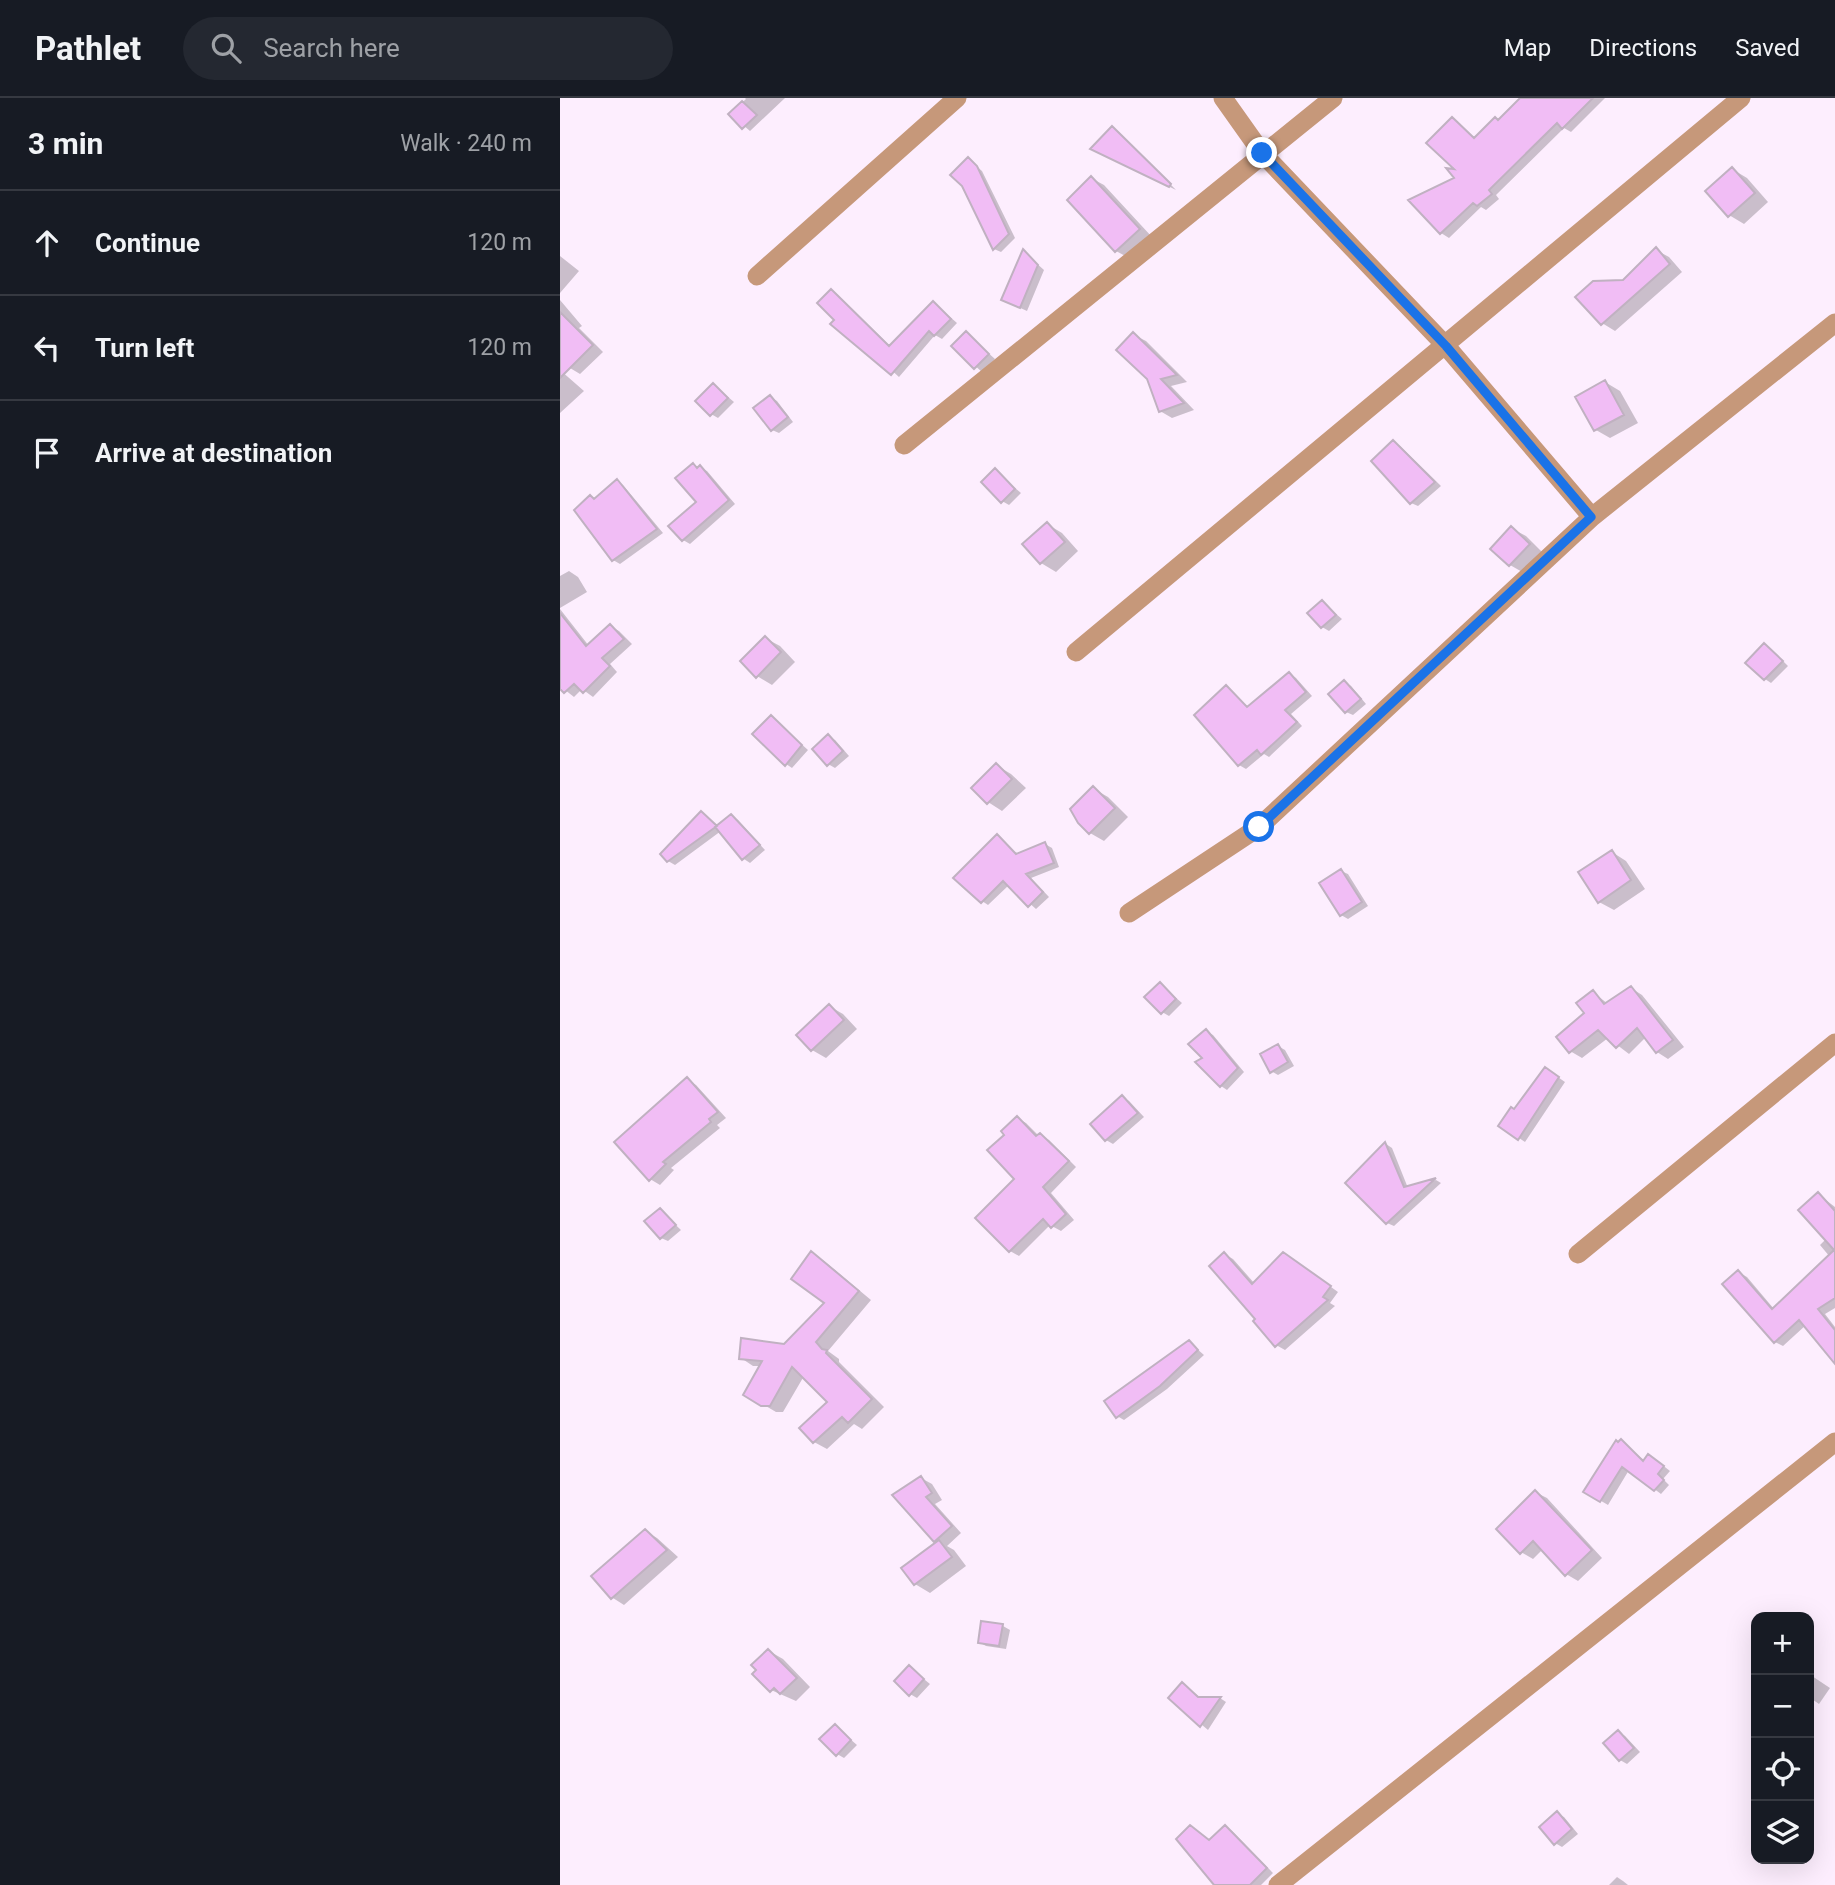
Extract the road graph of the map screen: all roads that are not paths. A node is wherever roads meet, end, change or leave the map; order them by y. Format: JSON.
{"nodes":[{"id":1,"x":957,"y":98,"type":"edge"},
{"id":2,"x":1223,"y":98,"type":"edge"},
{"id":3,"x":1333,"y":98,"type":"edge"},
{"id":4,"x":1741,"y":98,"type":"edge"},
{"id":5,"x":1262,"y":153,"type":"junction"},
{"id":6,"x":757,"y":276,"type":"dead end"},
{"id":7,"x":1835,"y":323,"type":"edge"},
{"id":8,"x":1446,"y":346,"type":"junction"},
{"id":9,"x":904,"y":445,"type":"dead end"},
{"id":10,"x":1591,"y":517,"type":"junction"},
{"id":11,"x":1076,"y":652,"type":"dead end"},
{"id":12,"x":1129,"y":913,"type":"dead end"},
{"id":13,"x":1835,"y":1043,"type":"edge"},
{"id":14,"x":1578,"y":1254,"type":"dead end"},
{"id":15,"x":1835,"y":1442,"type":"edge"},
{"id":16,"x":1278,"y":1885,"type":"edge"}],
"edges":[{"from":1,"to":6,"type":"street"},
{"from":2,"to":5,"type":"street"},
{"from":3,"to":5,"type":"street"},
{"from":4,"to":8,"type":"street"},
{"from":5,"to":8,"type":"street"},
{"from":5,"to":9,"type":"street"},
{"from":7,"to":10,"type":"street"},
{"from":8,"to":10,"type":"street"},
{"from":8,"to":11,"type":"street"},
{"from":10,"to":12,"type":"street"},
{"from":13,"to":14,"type":"street"},
{"from":15,"to":16,"type":"street"}]}
